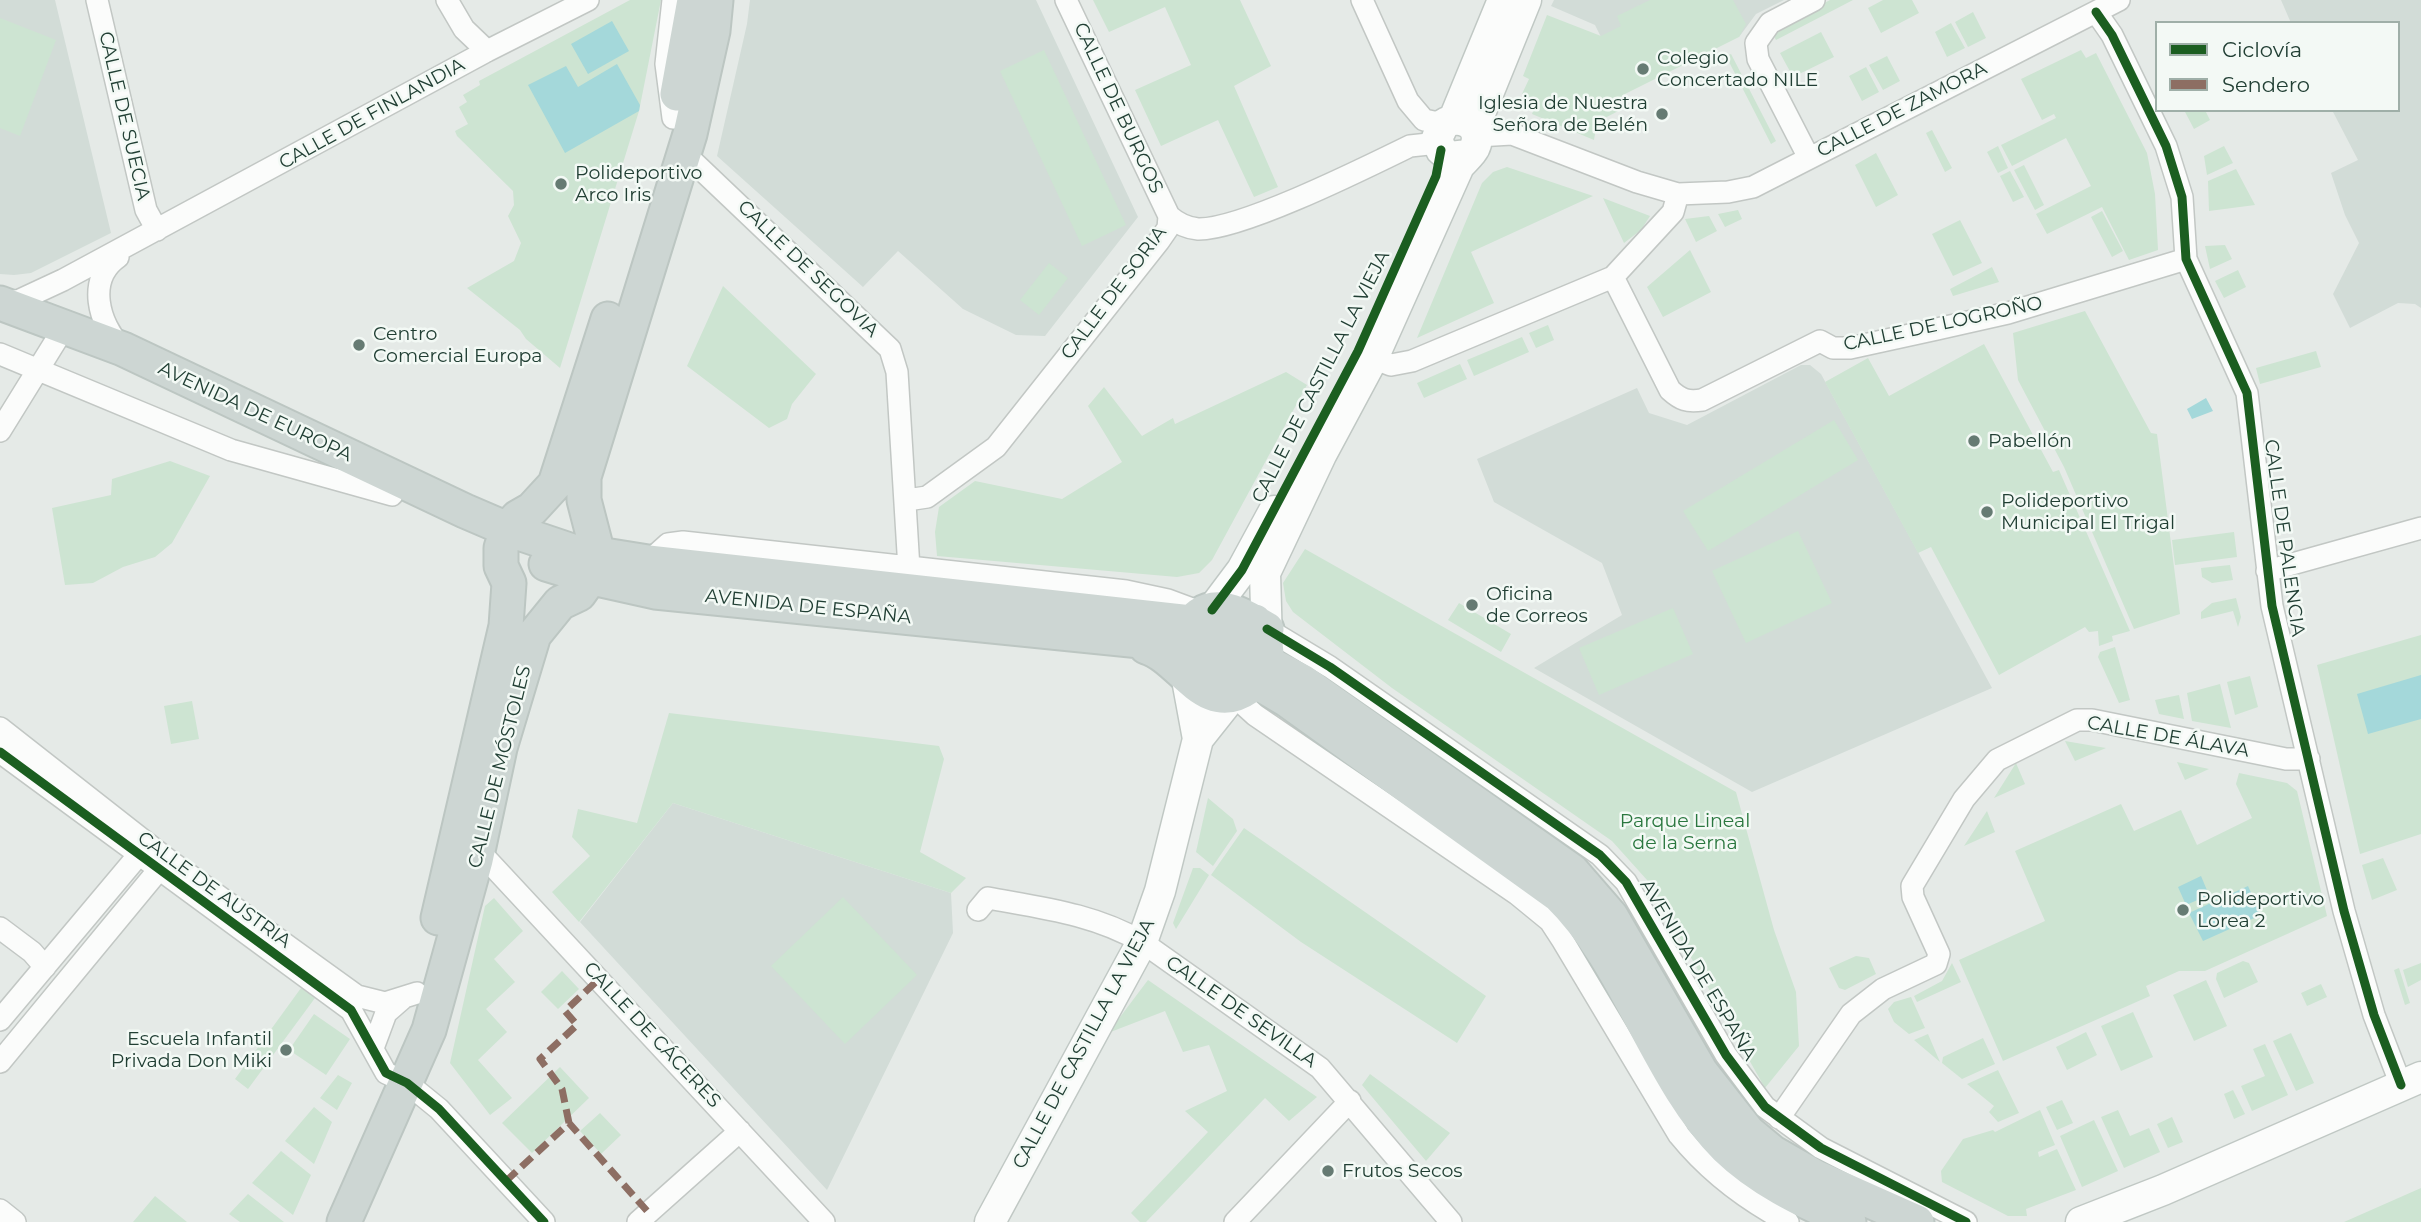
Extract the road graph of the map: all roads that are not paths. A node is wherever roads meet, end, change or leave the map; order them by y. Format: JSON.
{"nodes":[{"id":1,"x":97,"y":0,"type":"edge"},
{"id":2,"x":447,"y":0,"type":"edge"},
{"id":3,"x":588,"y":0,"type":"edge"},
{"id":4,"x":673,"y":0,"type":"edge"},
{"id":5,"x":694,"y":0,"type":"edge"},
{"id":6,"x":716,"y":0,"type":"edge"},
{"id":7,"x":1066,"y":0,"type":"edge"},
{"id":8,"x":1362,"y":0,"type":"edge"},
{"id":9,"x":1503,"y":0,"type":"edge"},
{"id":10,"x":1527,"y":0,"type":"edge"},
{"id":11,"x":1814,"y":0,"type":"edge"},
{"id":12,"x":2119,"y":0,"type":"edge"},
{"id":13,"x":2096,"y":12,"type":"junction"},
{"id":14,"x":487,"y":51,"type":"junction"},
{"id":15,"x":673,"y":118,"type":"junction"},
{"id":16,"x":1457,"y":137,"type":"junction"},
{"id":17,"x":684,"y":153,"type":"junction"},
{"id":18,"x":1810,"y":158,"type":"junction"},
{"id":19,"x":1678,"y":194,"type":"junction"},
{"id":20,"x":1169,"y":216,"type":"junction"},
{"id":21,"x":157,"y":230,"type":"junction"},
{"id":22,"x":2186,"y":259,"type":"junction"},
{"id":23,"x":1613,"y":278,"type":"junction"},
{"id":24,"x":0,"y":310,"type":"edge"},
{"id":25,"x":53,"y":347,"type":"junction"},
{"id":26,"x":123,"y":349,"type":"junction"},
{"id":27,"x":0,"y":354,"type":"edge"},
{"id":28,"x":1373,"y":358,"type":"junction"},
{"id":29,"x":0,"y":431,"type":"edge"},
{"id":30,"x":907,"y":500,"type":"junction"},
{"id":31,"x":2421,"y":527,"type":"edge"},
{"id":32,"x":513,"y":529,"type":"junction"},
{"id":33,"x":594,"y":554,"type":"junction"},
{"id":34,"x":648,"y":562,"type":"junction"},
{"id":35,"x":909,"y":569,"type":"junction"},
{"id":36,"x":2267,"y":571,"type":"junction"},
{"id":37,"x":509,"y":583,"type":"junction"},
{"id":38,"x":560,"y":603,"type":"junction"},
{"id":39,"x":1194,"y":633,"type":"junction"},
{"id":40,"x":1257,"y":664,"type":"junction"},
{"id":41,"x":0,"y":728,"type":"edge"},
{"id":42,"x":1198,"y":739,"type":"junction"},
{"id":43,"x":0,"y":752,"type":"edge"},
{"id":44,"x":2309,"y":759,"type":"junction"},
{"id":45,"x":143,"y":850,"type":"junction"},
{"id":46,"x":478,"y":850,"type":"junction"},
{"id":47,"x":162,"y":865,"type":"junction"},
{"id":48,"x":978,"y":910,"type":"dead end"},
{"id":49,"x":0,"y":928,"type":"edge"},
{"id":50,"x":1142,"y":942,"type":"junction"},
{"id":51,"x":45,"y":967,"type":"junction"},
{"id":52,"x":410,"y":996,"type":"junction"},
{"id":53,"x":0,"y":1020,"type":"edge"},
{"id":54,"x":0,"y":1062,"type":"edge"},
{"id":55,"x":389,"y":1068,"type":"junction"},
{"id":56,"x":2411,"y":1081,"type":"edge"},
{"id":57,"x":1350,"y":1101,"type":"junction"},
{"id":58,"x":1779,"y":1118,"type":"junction"},
{"id":59,"x":740,"y":1131,"type":"junction"},
{"id":60,"x":2163,"y":1190,"type":"junction"},
{"id":61,"x":0,"y":1210,"type":"edge"},
{"id":62,"x":15,"y":1222,"type":"edge"},
{"id":63,"x":323,"y":1222,"type":"edge"},
{"id":64,"x":344,"y":1222,"type":"edge"},
{"id":65,"x":544,"y":1222,"type":"edge"},
{"id":66,"x":638,"y":1222,"type":"edge"},
{"id":67,"x":824,"y":1222,"type":"edge"},
{"id":68,"x":990,"y":1222,"type":"edge"},
{"id":69,"x":1235,"y":1222,"type":"edge"},
{"id":70,"x":1451,"y":1222,"type":"edge"},
{"id":71,"x":1788,"y":1222,"type":"edge"},
{"id":72,"x":1849,"y":1222,"type":"edge"},
{"id":73,"x":1917,"y":1222,"type":"edge"},
{"id":74,"x":1966,"y":1222,"type":"edge"},
{"id":75,"x":2081,"y":1222,"type":"edge"},
{"id":76,"x":2126,"y":1222,"type":"edge"}],
"edges":[{"from":1,"to":21,"type":"street","name":"CALLE DE SUECIA"},
{"from":2,"to":14,"type":"street"},
{"from":3,"to":14,"type":"street","name":"CALLE DE FINLANDIA"},
{"from":4,"to":15,"type":"street"},
{"from":5,"to":15,"type":"main road"},
{"from":6,"to":17,"type":"main road"},
{"from":7,"to":20,"type":"street","name":"CALLE DE BURGOS"},
{"from":8,"to":16,"type":"street"},
{"from":9,"to":16,"type":"main road","name":"CALLE DE CASTILLA LA VIEJA"},
{"from":10,"to":16,"type":"main road","name":"CALLE DE CASTILLA LA VIEJA"},
{"from":11,"to":18,"type":"street"},
{"from":12,"to":13,"type":"street","name":"CALLE DE ZAMORA"},
{"from":13,"to":18,"type":"street","name":"CALLE DE ZAMORA"},
{"from":13,"to":22,"type":"street","name":"CALLE DE PALENCIA"},
{"from":14,"to":21,"type":"street","name":"CALLE DE FINLANDIA"},
{"from":15,"to":32,"type":"main road"},
{"from":16,"to":19,"type":"street","name":"CALLE DE ZAMORA"},
{"from":16,"to":20,"type":"street","name":"CALLE DE SORIA"},
{"from":16,"to":28,"type":"main road","name":"CALLE DE CASTILLA LA VIEJA"},
{"from":16,"to":39,"type":"main road","name":"CALLE DE CASTILLA LA VIEJA"},
{"from":17,"to":30,"type":"street","name":"CALLE DE SEGOVIA"},
{"from":17,"to":33,"type":"main road"},
{"from":18,"to":19,"type":"street","name":"CALLE DE ZAMORA"},
{"from":19,"to":23,"type":"street"},
{"from":20,"to":30,"type":"street","name":"CALLE DE SORIA"},
{"from":21,"to":24,"type":"street","name":"CALLE DE FINLANDIA"},
{"from":21,"to":26,"type":"street","name":"CALLE DE FINLANDIA"},
{"from":22,"to":23,"type":"street","name":"CALLE DE LOGROÑO"},
{"from":22,"to":36,"type":"street","name":"CALLE DE PALENCIA"},
{"from":23,"to":28,"type":"street"},
{"from":24,"to":25,"type":"main road","name":"AVENIDA DE EUROPA"},
{"from":25,"to":26,"type":"main road","name":"AVENIDA DE EUROPA"},
{"from":25,"to":27,"type":"street","name":"AVENIDA DE EUROPA"},
{"from":25,"to":29,"type":"street"},
{"from":25,"to":32,"type":"main road","name":"AVENIDA DE EUROPA"},
{"from":26,"to":32,"type":"main road","name":"AVENIDA DE EUROPA"},
{"from":28,"to":40,"type":"main road","name":"CALLE DE CASTILLA LA VIEJA"},
{"from":30,"to":35,"type":"street","name":"CALLE DE SEGOVIA"},
{"from":31,"to":36,"type":"street"},
{"from":32,"to":33,"type":"main road","name":"AVENIDA DE ESPAÑA"},
{"from":32,"to":37,"type":"main road","name":"CALLE DE MÓSTOLES"},
{"from":33,"to":34,"type":"main road","name":"AVENIDA DE ESPAÑA"},
{"from":33,"to":38,"type":"main road","name":"CALLE DE MÓSTOLES"},
{"from":33,"to":39,"type":"main road","name":"AVENIDA DE ESPAÑA"},
{"from":34,"to":35,"type":"street","name":"AVENIDA DE ESPAÑA"},
{"from":34,"to":39,"type":"main road","name":"AVENIDA DE ESPAÑA"},
{"from":35,"to":39,"type":"street","name":"AVENIDA DE ESPAÑA"},
{"from":36,"to":44,"type":"street","name":"CALLE DE PALENCIA"},
{"from":37,"to":38,"type":"main road"},
{"from":37,"to":52,"type":"main road","name":"CALLE DE MÓSTOLES"},
{"from":38,"to":46,"type":"main road","name":"CALLE DE MÓSTOLES"},
{"from":39,"to":40,"type":"main road","name":"AVENIDA DE ESPAÑA"},
{"from":39,"to":40,"type":"main road","name":"AVENIDA DE ESPAÑA"},
{"from":39,"to":42,"type":"main road","name":"CALLE DE CASTILLA LA VIEJA"},
{"from":40,"to":42,"type":"main road","name":"CALLE DE CASTILLA LA VIEJA"},
{"from":40,"to":58,"type":"street","name":"AVENIDA DE ESPAÑA"},
{"from":40,"to":71,"type":"street","name":"AVENIDA DE ESPAÑA"},
{"from":40,"to":72,"type":"main road","name":"AVENIDA DE ESPAÑA"},
{"from":40,"to":73,"type":"main road","name":"AVENIDA DE ESPAÑA"},
{"from":41,"to":45,"type":"street","name":"CALLE DE AUSTRIA"},
{"from":42,"to":50,"type":"main road","name":"CALLE DE CASTILLA LA VIEJA"},
{"from":43,"to":45,"type":"street","name":"CALLE DE AUSTRIA"},
{"from":44,"to":56,"type":"street","name":"CALLE DE PALENCIA"},
{"from":44,"to":58,"type":"street","name":"CALLE DE ÁLAVA"},
{"from":45,"to":47,"type":"street","name":"CALLE DE AUSTRIA"},
{"from":45,"to":51,"type":"street"},
{"from":46,"to":55,"type":"main road","name":"CALLE DE MÓSTOLES"},
{"from":46,"to":59,"type":"street","name":"CALLE DE CÁCERES"},
{"from":47,"to":52,"type":"street","name":"CALLE DE AUSTRIA"},
{"from":47,"to":54,"type":"street"},
{"from":47,"to":55,"type":"street","name":"CALLE DE AUSTRIA"},
{"from":48,"to":50,"type":"street","name":"CALLE DE SEVILLA"},
{"from":49,"to":51,"type":"street"},
{"from":50,"to":57,"type":"street","name":"CALLE DE SEVILLA"},
{"from":50,"to":68,"type":"main road","name":"CALLE DE CASTILLA LA VIEJA"},
{"from":51,"to":53,"type":"street"},
{"from":52,"to":55,"type":"main road","name":"CALLE DE MÓSTOLES"},
{"from":55,"to":63,"type":"main road","name":"CALLE DE MÓSTOLES"},
{"from":55,"to":64,"type":"main road","name":"CALLE DE MÓSTOLES"},
{"from":55,"to":65,"type":"street"},
{"from":56,"to":60,"type":"main road"},
{"from":57,"to":69,"type":"street"},
{"from":57,"to":70,"type":"street","name":"CALLE DE SEVILLA"},
{"from":58,"to":74,"type":"street","name":"AVENIDA DE ESPAÑA"},
{"from":59,"to":66,"type":"street"},
{"from":59,"to":67,"type":"street","name":"CALLE DE CÁCERES"},
{"from":60,"to":75,"type":"main road"},
{"from":60,"to":76,"type":"main road"},
{"from":61,"to":62,"type":"street"}]}
